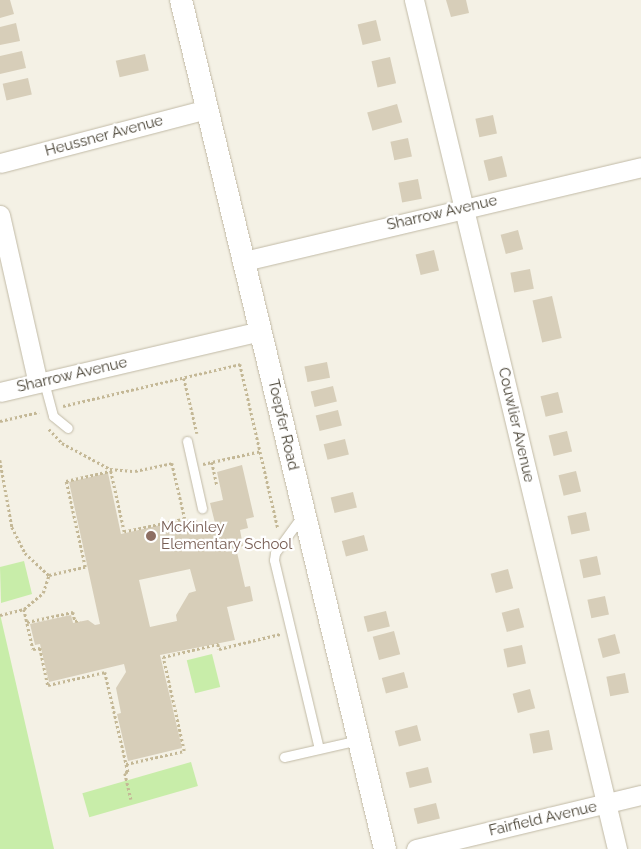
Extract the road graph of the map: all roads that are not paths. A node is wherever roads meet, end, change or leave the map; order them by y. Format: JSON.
{"nodes":[{"id":1,"x":181,"y":0,"type":"edge"},
{"id":2,"x":414,"y":0,"type":"edge"},
{"id":3,"x":207,"y":109,"type":"junction"},
{"id":4,"x":0,"y":163,"type":"edge"},
{"id":5,"x":641,"y":166,"type":"edge"},
{"id":6,"x":464,"y":208,"type":"junction"},
{"id":7,"x":0,"y":215,"type":"edge"},
{"id":8,"x":244,"y":261,"type":"junction"},
{"id":9,"x":260,"y":331,"type":"junction"},
{"id":10,"x":41,"y":383,"type":"junction"},
{"id":11,"x":0,"y":392,"type":"edge"},
{"id":12,"x":68,"y":428,"type":"dead end"},
{"id":13,"x":187,"y":441,"type":"dead end"},
{"id":14,"x":202,"y":508,"type":"dead end"},
{"id":15,"x":304,"y":514,"type":"junction"},
{"id":16,"x":359,"y":740,"type":"junction"},
{"id":17,"x":319,"y":749,"type":"junction"},
{"id":18,"x":284,"y":757,"type":"dead end"},
{"id":19,"x":641,"y":795,"type":"edge"},
{"id":20,"x":606,"y":804,"type":"junction"},
{"id":21,"x":385,"y":849,"type":"edge"},
{"id":22,"x":416,"y":849,"type":"edge"},
{"id":23,"x":617,"y":849,"type":"edge"}],
"edges":[{"from":1,"to":3,"type":"street","name":"Toepfer Road"},
{"from":2,"to":6,"type":"street","name":"Couwlier Avenue"},
{"from":3,"to":4,"type":"street","name":"Heussner Avenue"},
{"from":3,"to":8,"type":"street","name":"Toepfer Road"},
{"from":5,"to":6,"type":"street","name":"Sharrow Avenue"},
{"from":6,"to":8,"type":"street","name":"Sharrow Avenue"},
{"from":6,"to":20,"type":"street","name":"Couwlier Avenue"},
{"from":7,"to":10,"type":"street"},
{"from":8,"to":9,"type":"street","name":"Toepfer Road"},
{"from":9,"to":10,"type":"street","name":"Sharrow Avenue"},
{"from":9,"to":15,"type":"street","name":"Toepfer Road"},
{"from":10,"to":11,"type":"street","name":"Sharrow Avenue"},
{"from":10,"to":12,"type":"lane"},
{"from":13,"to":14,"type":"lane"},
{"from":15,"to":16,"type":"street","name":"Toepfer Road"},
{"from":15,"to":17,"type":"lane"},
{"from":16,"to":17,"type":"lane"},
{"from":16,"to":21,"type":"street","name":"Toepfer Road"},
{"from":17,"to":18,"type":"lane"},
{"from":19,"to":20,"type":"street","name":"Fairfield Avenue"},
{"from":20,"to":22,"type":"street","name":"Fairfield Avenue"},
{"from":20,"to":23,"type":"street","name":"Couwlier Avenue"}]}
